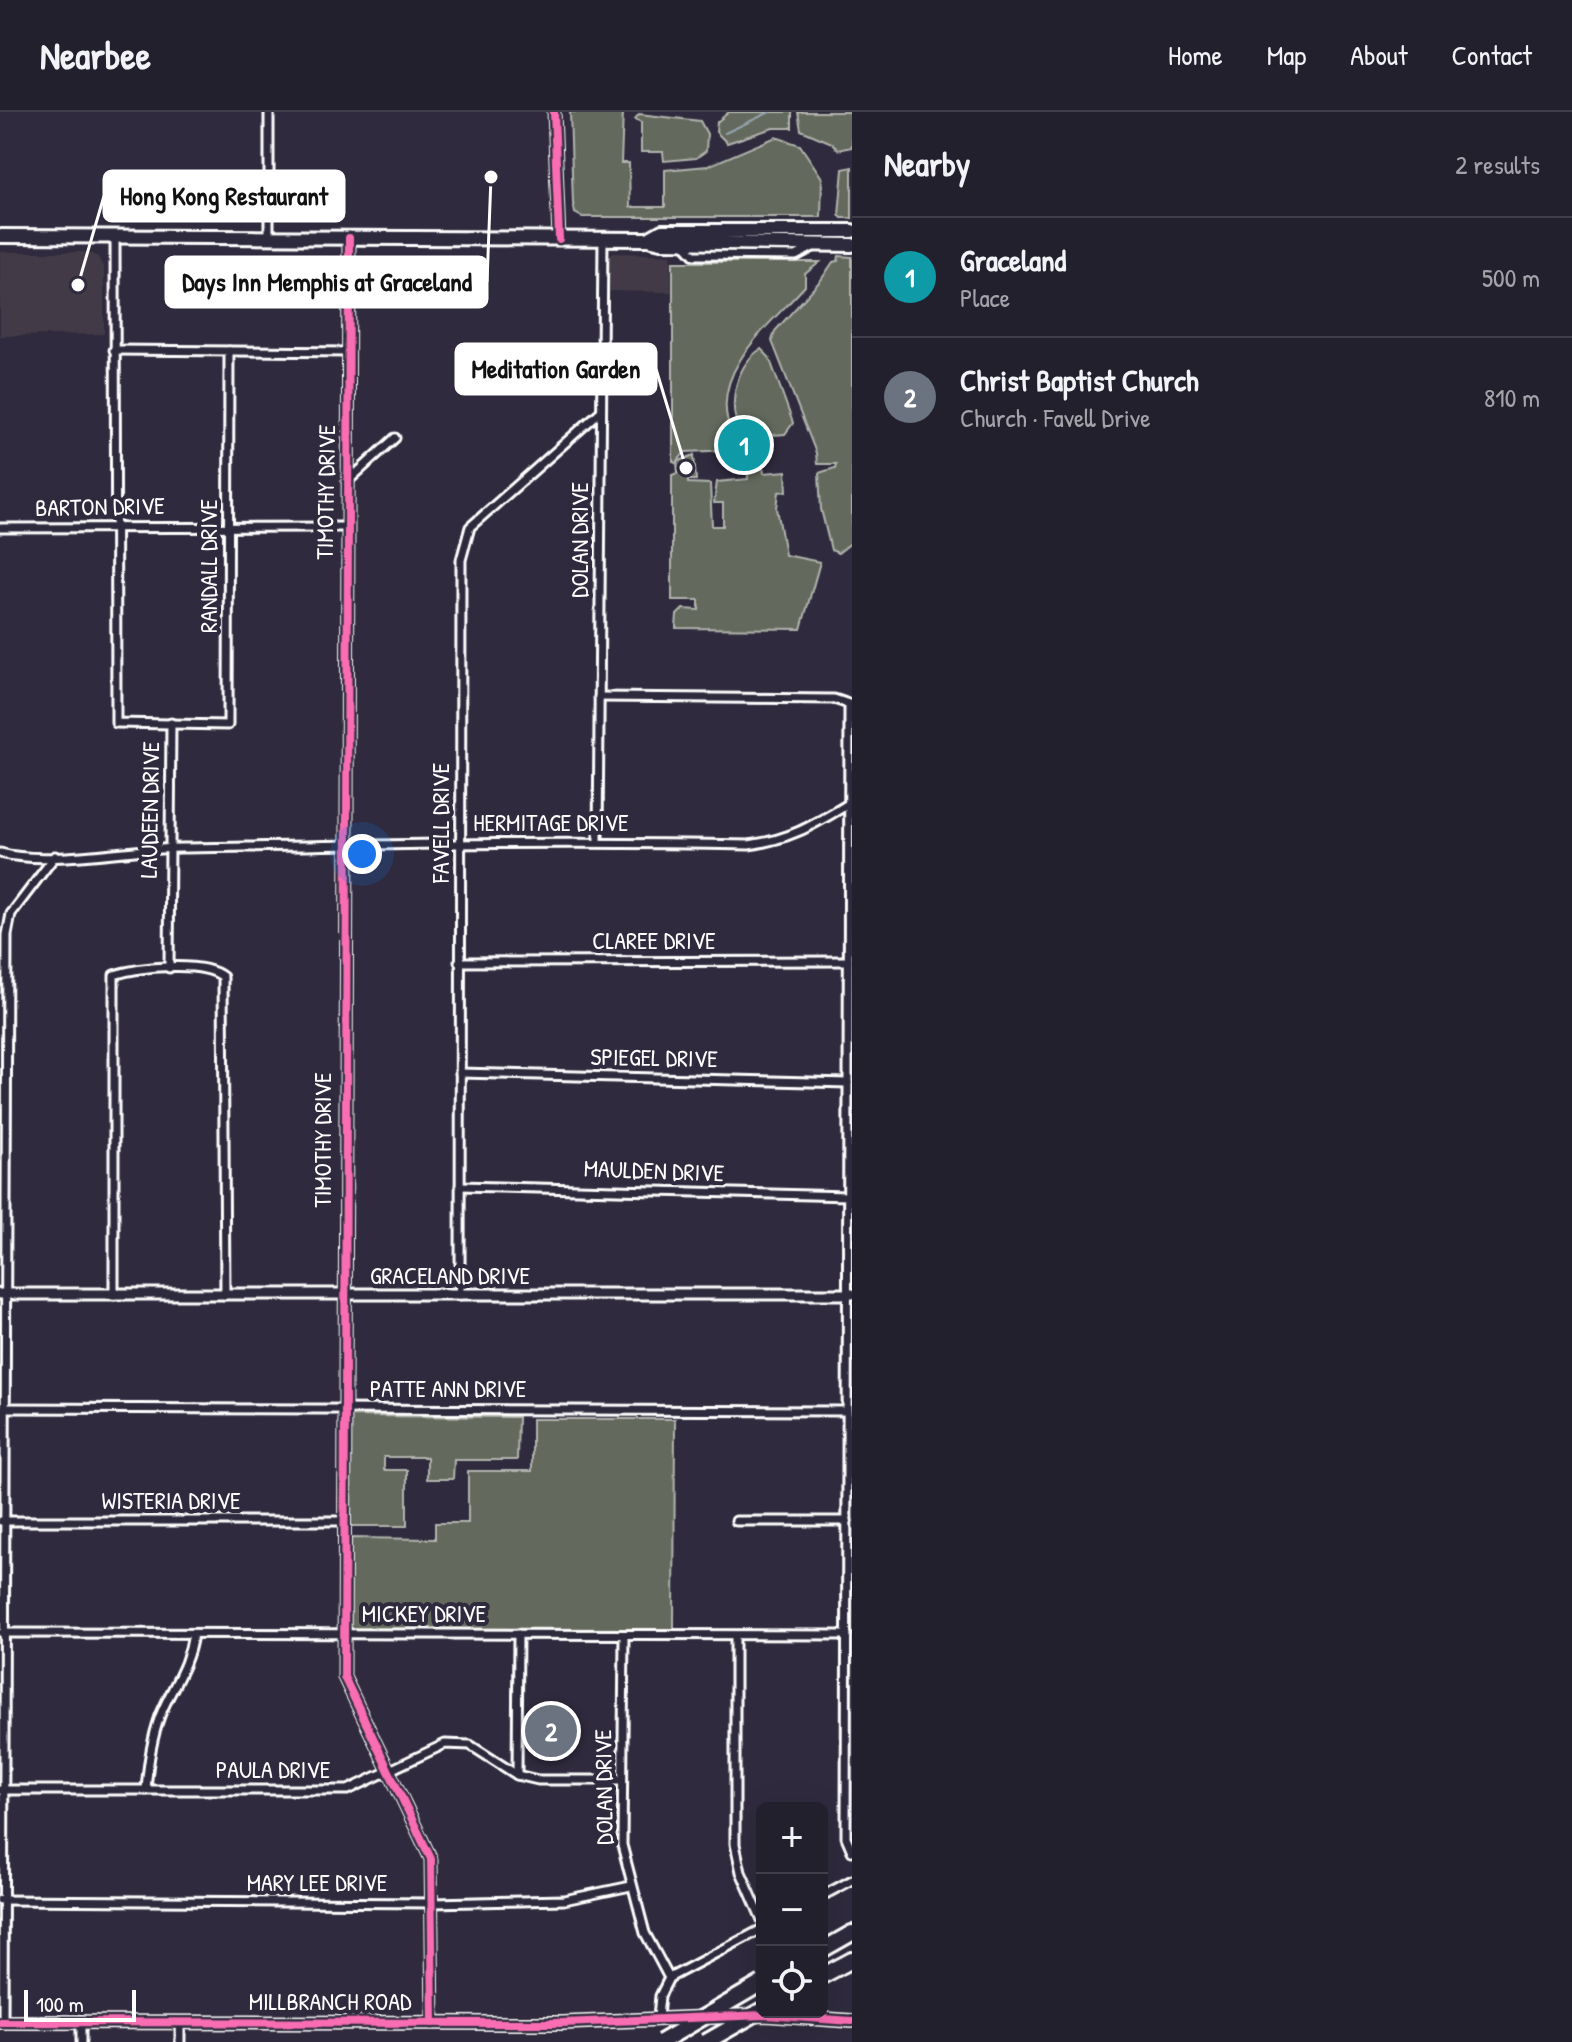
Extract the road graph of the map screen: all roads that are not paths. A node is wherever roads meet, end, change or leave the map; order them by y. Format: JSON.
{"nodes":[{"id":1,"x":269,"y":112,"type":"edge"},
{"id":2,"x":554,"y":112,"type":"edge"},
{"id":3,"x":852,"y":231,"type":"edge"},
{"id":4,"x":0,"y":236,"type":"edge"},
{"id":5,"x":115,"y":237,"type":"junction"},
{"id":6,"x":269,"y":238,"type":"junction"},
{"id":7,"x":349,"y":238,"type":"junction"},
{"id":8,"x":559,"y":239,"type":"junction"},
{"id":9,"x":603,"y":239,"type":"junction"},
{"id":10,"x":648,"y":239,"type":"junction"},
{"id":11,"x":852,"y":245,"type":"edge"},
{"id":12,"x":114,"y":350,"type":"junction"},
{"id":13,"x":229,"y":351,"type":"junction"},
{"id":14,"x":347,"y":352,"type":"junction"},
{"id":15,"x":601,"y":411,"type":"junction"},
{"id":16,"x":395,"y":438,"type":"dead end"},
{"id":17,"x":346,"y":482,"type":"junction"},
{"id":18,"x":230,"y":526,"type":"junction"},
{"id":19,"x":114,"y":527,"type":"junction"},
{"id":20,"x":345,"y":527,"type":"junction"},
{"id":21,"x":0,"y":528,"type":"edge"},
{"id":22,"x":599,"y":697,"type":"junction"},
{"id":23,"x":171,"y":723,"type":"junction"},
{"id":24,"x":850,"y":803,"type":"edge"},
{"id":25,"x":598,"y":842,"type":"junction"},
{"id":26,"x":461,"y":843,"type":"junction"},
{"id":27,"x":344,"y":845,"type":"junction"},
{"id":28,"x":170,"y":848,"type":"junction"},
{"id":29,"x":0,"y":853,"type":"edge"},
{"id":30,"x":55,"y":856,"type":"junction"},
{"id":31,"x":4,"y":960,"type":"edge"},
{"id":32,"x":848,"y":961,"type":"junction"},
{"id":33,"x":459,"y":962,"type":"junction"},
{"id":34,"x":169,"y":968,"type":"junction"},
{"id":35,"x":2,"y":1070,"type":"edge"},
{"id":36,"x":460,"y":1073,"type":"junction"},
{"id":37,"x":848,"y":1083,"type":"junction"},
{"id":38,"x":2,"y":1182,"type":"edge"},
{"id":39,"x":460,"y":1186,"type":"junction"},
{"id":40,"x":848,"y":1196,"type":"junction"},
{"id":41,"x":2,"y":1294,"type":"edge"},
{"id":42,"x":114,"y":1295,"type":"junction"},
{"id":43,"x":225,"y":1295,"type":"junction"},
{"id":44,"x":460,"y":1295,"type":"junction"},
{"id":45,"x":850,"y":1295,"type":"edge"},
{"id":46,"x":343,"y":1296,"type":"junction"},
{"id":47,"x":2,"y":1408,"type":"edge"},
{"id":48,"x":342,"y":1409,"type":"junction"},
{"id":49,"x":847,"y":1411,"type":"junction"},
{"id":50,"x":2,"y":1521,"type":"edge"},
{"id":51,"x":343,"y":1521,"type":"junction"},
{"id":52,"x":736,"y":1521,"type":"dead end"},
{"id":53,"x":847,"y":1521,"type":"junction"},
{"id":54,"x":2,"y":1633,"type":"edge"},
{"id":55,"x":193,"y":1634,"type":"junction"},
{"id":56,"x":518,"y":1634,"type":"junction"},
{"id":57,"x":343,"y":1635,"type":"junction"},
{"id":58,"x":847,"y":1635,"type":"junction"},
{"id":59,"x":624,"y":1636,"type":"junction"},
{"id":60,"x":735,"y":1636,"type":"junction"},
{"id":61,"x":389,"y":1772,"type":"junction"},
{"id":62,"x":517,"y":1775,"type":"junction"},
{"id":63,"x":622,"y":1780,"type":"junction"},
{"id":64,"x":2,"y":1790,"type":"edge"},
{"id":65,"x":146,"y":1790,"type":"junction"},
{"id":66,"x":852,"y":1851,"type":"edge"},
{"id":67,"x":852,"y":1880,"type":"edge"},
{"id":68,"x":631,"y":1886,"type":"junction"},
{"id":69,"x":828,"y":1893,"type":"edge"},
{"id":70,"x":2,"y":1900,"type":"edge"},
{"id":71,"x":433,"y":1903,"type":"junction"},
{"id":72,"x":756,"y":1906,"type":"edge"},
{"id":73,"x":756,"y":1932,"type":"edge"},
{"id":74,"x":852,"y":1933,"type":"edge"},
{"id":75,"x":828,"y":1947,"type":"edge"},
{"id":76,"x":852,"y":1960,"type":"edge"},
{"id":77,"x":828,"y":1973,"type":"edge"},
{"id":78,"x":669,"y":1978,"type":"junction"},
{"id":79,"x":756,"y":1987,"type":"edge"},
{"id":80,"x":756,"y":2013,"type":"edge"},
{"id":81,"x":658,"y":2017,"type":"junction"},
{"id":82,"x":81,"y":2020,"type":"junction"},
{"id":83,"x":852,"y":2021,"type":"edge"},
{"id":84,"x":2,"y":2022,"type":"edge"},
{"id":85,"x":180,"y":2022,"type":"junction"},
{"id":86,"x":433,"y":2023,"type":"junction"},
{"id":87,"x":81,"y":2042,"type":"edge"},
{"id":88,"x":180,"y":2042,"type":"edge"},
{"id":89,"x":661,"y":2042,"type":"edge"},
{"id":90,"x":706,"y":2042,"type":"edge"}],
"edges":[{"from":1,"to":6,"type":"street"},
{"from":2,"to":8,"type":"street"},
{"from":3,"to":10,"type":"main road"},
{"from":4,"to":5,"type":"main road"},
{"from":5,"to":6,"type":"main road"},
{"from":5,"to":12,"type":"street","name":"LAUDEEN DRIVE"},
{"from":6,"to":7,"type":"main road"},
{"from":7,"to":8,"type":"main road"},
{"from":7,"to":14,"type":"street","name":"TIMOTHY DRIVE"},
{"from":8,"to":9,"type":"main road"},
{"from":9,"to":10,"type":"main road"},
{"from":9,"to":15,"type":"street","name":"DOLAN DRIVE"},
{"from":10,"to":11,"type":"main road"},
{"from":12,"to":13,"type":"street"},
{"from":12,"to":19,"type":"street","name":"LAUDEEN DRIVE"},
{"from":13,"to":14,"type":"street"},
{"from":13,"to":18,"type":"street","name":"RANDALL DRIVE"},
{"from":14,"to":17,"type":"street","name":"TIMOTHY DRIVE"},
{"from":15,"to":22,"type":"street","name":"DOLAN DRIVE"},
{"from":15,"to":26,"type":"street","name":"FAVELL DRIVE"},
{"from":16,"to":17,"type":"street"},
{"from":17,"to":20,"type":"street","name":"TIMOTHY DRIVE"},
{"from":18,"to":19,"type":"street","name":"BARTON DRIVE"},
{"from":18,"to":20,"type":"street","name":"BARTON DRIVE"},
{"from":18,"to":23,"type":"street","name":"RANDALL DRIVE"},
{"from":19,"to":21,"type":"street","name":"BARTON DRIVE"},
{"from":19,"to":23,"type":"street","name":"LAUDEEN DRIVE"},
{"from":20,"to":27,"type":"street","name":"TIMOTHY DRIVE"},
{"from":22,"to":24,"type":"street"},
{"from":22,"to":25,"type":"street","name":"DOLAN DRIVE"},
{"from":23,"to":28,"type":"street","name":"LAUDEEN DRIVE"},
{"from":24,"to":25,"type":"street","name":"HERMITAGE DRIVE"},
{"from":24,"to":32,"type":"street"},
{"from":25,"to":26,"type":"street","name":"HERMITAGE DRIVE"},
{"from":26,"to":27,"type":"street","name":"HERMITAGE DRIVE"},
{"from":26,"to":33,"type":"street","name":"FAVELL DRIVE"},
{"from":27,"to":28,"type":"street","name":"HERMITAGE DRIVE"},
{"from":27,"to":46,"type":"street","name":"TIMOTHY DRIVE"},
{"from":28,"to":30,"type":"street","name":"HERMITAGE DRIVE"},
{"from":28,"to":34,"type":"street","name":"LAUDEEN DRIVE"},
{"from":29,"to":30,"type":"street","name":"HERMITAGE DRIVE"},
{"from":30,"to":31,"type":"street"},
{"from":31,"to":35,"type":"street"},
{"from":32,"to":33,"type":"street","name":"CLAREE DRIVE"},
{"from":32,"to":37,"type":"street"},
{"from":33,"to":36,"type":"street","name":"FAVELL DRIVE"},
{"from":34,"to":42,"type":"street"},
{"from":34,"to":43,"type":"street"},
{"from":35,"to":38,"type":"street"},
{"from":36,"to":37,"type":"street","name":"SPIEGEL DRIVE"},
{"from":36,"to":39,"type":"street","name":"FAVELL DRIVE"},
{"from":37,"to":40,"type":"street"},
{"from":38,"to":41,"type":"street"},
{"from":39,"to":40,"type":"street","name":"MAULDEN DRIVE"},
{"from":39,"to":44,"type":"street","name":"FAVELL DRIVE"},
{"from":40,"to":45,"type":"street"},
{"from":41,"to":42,"type":"street","name":"GRACELAND DRIVE"},
{"from":41,"to":47,"type":"street"},
{"from":42,"to":43,"type":"street","name":"GRACELAND DRIVE"},
{"from":43,"to":46,"type":"street","name":"GRACELAND DRIVE"},
{"from":44,"to":45,"type":"street","name":"GRACELAND DRIVE"},
{"from":44,"to":46,"type":"street","name":"GRACELAND DRIVE"},
{"from":45,"to":49,"type":"street"},
{"from":46,"to":48,"type":"street","name":"TIMOTHY DRIVE"},
{"from":47,"to":48,"type":"street","name":"PATTE ANN DRIVE"},
{"from":47,"to":50,"type":"street"},
{"from":48,"to":49,"type":"street","name":"PATTE ANN DRIVE"},
{"from":48,"to":51,"type":"street","name":"TIMOTHY DRIVE"},
{"from":49,"to":53,"type":"street"},
{"from":50,"to":51,"type":"street","name":"WISTERIA DRIVE"},
{"from":50,"to":54,"type":"street"},
{"from":51,"to":57,"type":"street","name":"TIMOTHY DRIVE"},
{"from":52,"to":53,"type":"street"},
{"from":53,"to":58,"type":"street"},
{"from":54,"to":55,"type":"street","name":"MICKEY DRIVE"},
{"from":54,"to":64,"type":"street"},
{"from":55,"to":57,"type":"street","name":"MICKEY DRIVE"},
{"from":55,"to":65,"type":"street"},
{"from":56,"to":57,"type":"street","name":"MICKEY DRIVE"},
{"from":56,"to":59,"type":"street","name":"MICKEY DRIVE"},
{"from":56,"to":62,"type":"street"},
{"from":57,"to":61,"type":"street","name":"TIMOTHY DRIVE"},
{"from":58,"to":60,"type":"street","name":"MICKEY DRIVE"},
{"from":58,"to":66,"type":"street"},
{"from":59,"to":60,"type":"street","name":"MICKEY DRIVE"},
{"from":59,"to":63,"type":"street","name":"DOLAN DRIVE"},
{"from":60,"to":72,"type":"street"},
{"from":61,"to":62,"type":"street","name":"PAULA DRIVE"},
{"from":61,"to":65,"type":"street","name":"PAULA DRIVE"},
{"from":61,"to":71,"type":"street","name":"TIMOTHY DRIVE"},
{"from":62,"to":63,"type":"street","name":"PAULA DRIVE"},
{"from":63,"to":68,"type":"street","name":"DOLAN DRIVE"},
{"from":64,"to":65,"type":"street","name":"PAULA DRIVE"},
{"from":64,"to":70,"type":"street"},
{"from":67,"to":69,"type":"street"},
{"from":68,"to":71,"type":"street","name":"MARY LEE DRIVE"},
{"from":68,"to":78,"type":"street","name":"DOLAN DRIVE"},
{"from":70,"to":71,"type":"street","name":"MARY LEE DRIVE"},
{"from":70,"to":84,"type":"street"},
{"from":71,"to":86,"type":"street","name":"TIMOTHY DRIVE"},
{"from":73,"to":78,"type":"street"},
{"from":74,"to":75,"type":"highway"},
{"from":76,"to":77,"type":"highway"},
{"from":78,"to":81,"type":"street"},
{"from":79,"to":89,"type":"highway","bridge":true},
{"from":80,"to":90,"type":"highway","bridge":true},
{"from":81,"to":83,"type":"main road","name":"MILLBRANCH ROAD"},
{"from":81,"to":86,"type":"main road","name":"MILLBRANCH ROAD"},
{"from":82,"to":84,"type":"main road","name":"MILLBRANCH ROAD"},
{"from":82,"to":85,"type":"main road","name":"MILLBRANCH ROAD"},
{"from":82,"to":87,"type":"street"},
{"from":85,"to":86,"type":"main road","name":"MILLBRANCH ROAD"},
{"from":85,"to":88,"type":"street"}]}
